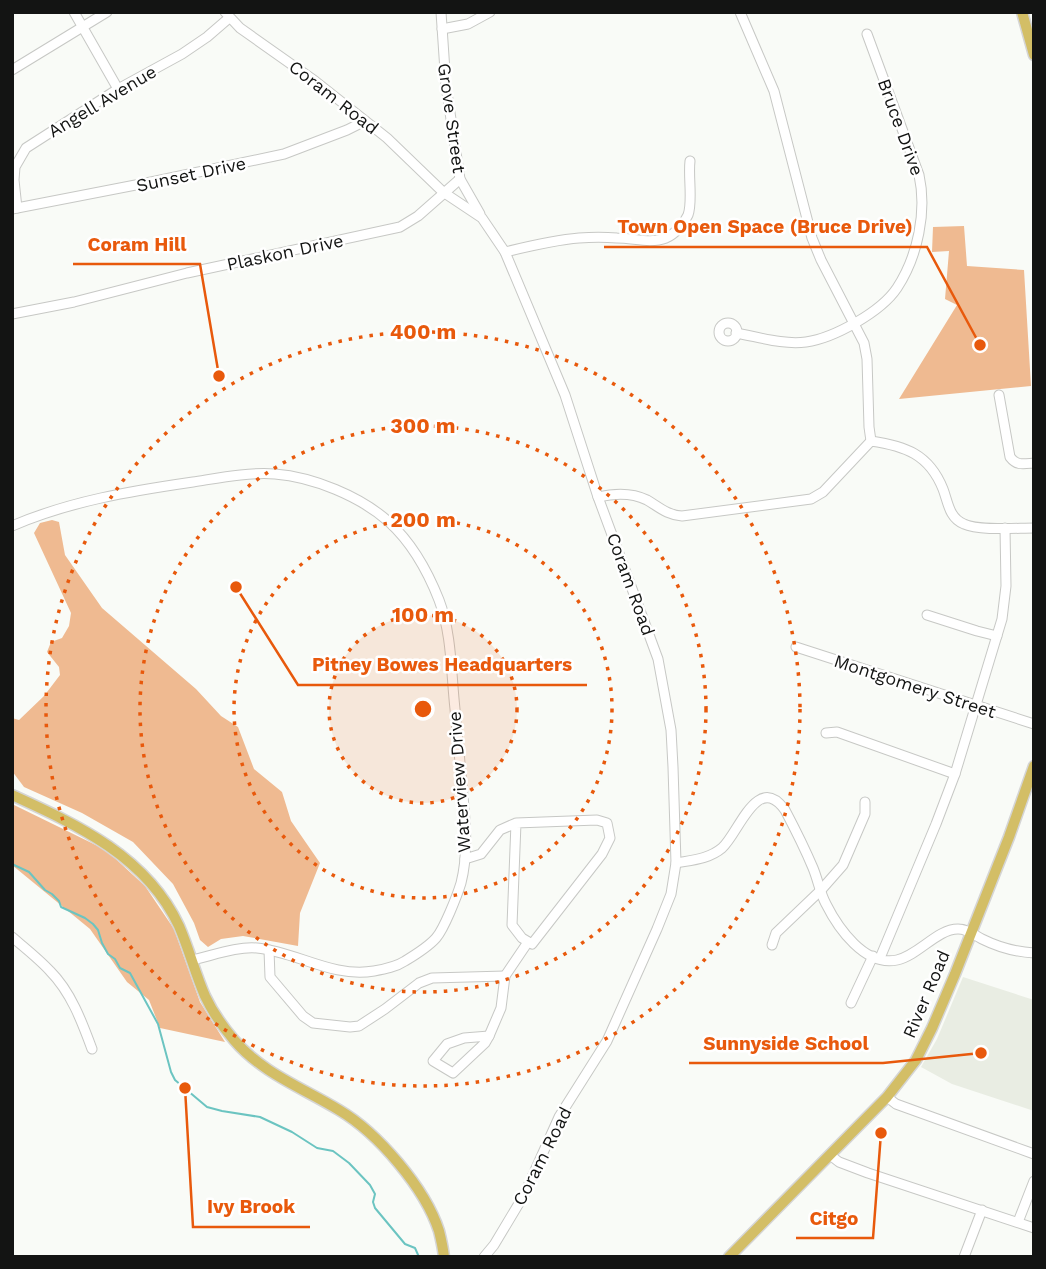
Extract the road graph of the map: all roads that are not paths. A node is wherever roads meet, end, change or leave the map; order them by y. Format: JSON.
{"nodes":[{"id":1,"x":74,"y":12,"type":"edge"},
{"id":2,"x":107,"y":12,"type":"edge"},
{"id":3,"x":442,"y":12,"type":"edge"},
{"id":4,"x":490,"y":12,"type":"edge"},
{"id":5,"x":740,"y":12,"type":"edge"},
{"id":6,"x":1022,"y":12,"type":"edge"},
{"id":7,"x":227,"y":15,"type":"edge"},
{"id":8,"x":82,"y":27,"type":"junction"},
{"id":9,"x":442,"y":29,"type":"junction"},
{"id":10,"x":867,"y":34,"type":"dead end"},
{"id":11,"x":1034,"y":55,"type":"edge"},
{"id":12,"x":12,"y":70,"type":"edge"},
{"id":13,"x":118,"y":89,"type":"junction"},
{"id":14,"x":365,"y":121,"type":"junction"},
{"id":15,"x":690,"y":161,"type":"dead end"},
{"id":16,"x":460,"y":179,"type":"junction"},
{"id":17,"x":443,"y":192,"type":"junction"},
{"id":18,"x":15,"y":208,"type":"edge"},
{"id":19,"x":482,"y":218,"type":"junction"},
{"id":20,"x":505,"y":252,"type":"junction"},
{"id":21,"x":12,"y":313,"type":"edge"},
{"id":22,"x":854,"y":324,"type":"junction"},
{"id":23,"x":736,"y":333,"type":"dead end"},
{"id":24,"x":999,"y":395,"type":"dead end"},
{"id":25,"x":871,"y":440,"type":"junction"},
{"id":26,"x":1034,"y":463,"type":"edge"},
{"id":27,"x":598,"y":496,"type":"junction"},
{"id":28,"x":12,"y":526,"type":"edge"},
{"id":29,"x":1005,"y":528,"type":"junction"},
{"id":30,"x":1034,"y":528,"type":"edge"},
{"id":31,"x":927,"y":615,"type":"dead end"},
{"id":32,"x":997,"y":636,"type":"junction"},
{"id":33,"x":796,"y":647,"type":"dead end"},
{"id":34,"x":976,"y":706,"type":"junction"},
{"id":35,"x":1034,"y":724,"type":"edge"},
{"id":36,"x":826,"y":733,"type":"dead end"},
{"id":37,"x":1034,"y":766,"type":"edge"},
{"id":38,"x":954,"y":774,"type":"junction"},
{"id":39,"x":1030,"y":791,"type":"edge"},
{"id":40,"x":12,"y":795,"type":"edge"},
{"id":41,"x":865,"y":803,"type":"dead end"},
{"id":42,"x":516,"y":823,"type":"junction"},
{"id":43,"x":465,"y":859,"type":"junction"},
{"id":44,"x":676,"y":863,"type":"junction"},
{"id":45,"x":821,"y":890,"type":"junction"},
{"id":46,"x":971,"y":932,"type":"junction"},
{"id":47,"x":12,"y":937,"type":"edge"},
{"id":48,"x":528,"y":942,"type":"junction"},
{"id":49,"x":772,"y":945,"type":"dead end"},
{"id":50,"x":269,"y":950,"type":"junction"},
{"id":51,"x":1034,"y":953,"type":"edge"},
{"id":52,"x":876,"y":957,"type":"junction"},
{"id":53,"x":192,"y":960,"type":"junction"},
{"id":54,"x":505,"y":976,"type":"junction"},
{"id":55,"x":851,"y":1003,"type":"dead end"},
{"id":56,"x":489,"y":1036,"type":"junction"},
{"id":57,"x":92,"y":1049,"type":"dead end"},
{"id":58,"x":887,"y":1097,"type":"junction"},
{"id":59,"x":1034,"y":1154,"type":"edge"},
{"id":60,"x":830,"y":1155,"type":"junction"},
{"id":61,"x":1034,"y":1181,"type":"edge"},
{"id":62,"x":982,"y":1210,"type":"junction"},
{"id":63,"x":1018,"y":1222,"type":"junction"},
{"id":64,"x":1034,"y":1228,"type":"edge"},
{"id":65,"x":444,"y":1257,"type":"edge"},
{"id":66,"x":484,"y":1257,"type":"edge"},
{"id":67,"x":729,"y":1257,"type":"edge"},
{"id":68,"x":964,"y":1257,"type":"edge"}],
"edges":[{"from":1,"to":8,"type":"street"},
{"from":2,"to":8,"type":"street"},
{"from":3,"to":9,"type":"street","name":"Grove Street"},
{"from":4,"to":9,"type":"street"},
{"from":5,"to":22,"type":"street"},
{"from":6,"to":11,"type":"main road"},
{"from":7,"to":13,"type":"street","name":"Angell Avenue"},
{"from":7,"to":14,"type":"street","name":"Coram Road"},
{"from":8,"to":12,"type":"street"},
{"from":8,"to":13,"type":"street"},
{"from":9,"to":16,"type":"street","name":"Grove Street"},
{"from":10,"to":22,"type":"street","name":"Bruce Drive"},
{"from":13,"to":18,"type":"street","name":"Angell Avenue"},
{"from":14,"to":17,"type":"street","name":"Coram Road"},
{"from":14,"to":18,"type":"street","name":"Sunset Drive"},
{"from":15,"to":20,"type":"street"},
{"from":16,"to":17,"type":"street","name":"Plaskon Drive"},
{"from":16,"to":19,"type":"street","name":"Grove Street"},
{"from":17,"to":19,"type":"street","name":"Coram Road"},
{"from":17,"to":21,"type":"street","name":"Plaskon Drive"},
{"from":19,"to":20,"type":"street","name":"Coram Road"},
{"from":20,"to":27,"type":"street","name":"Coram Road"},
{"from":22,"to":23,"type":"street","name":"Bruce Drive"},
{"from":22,"to":25,"type":"street"},
{"from":24,"to":26,"type":"street"},
{"from":25,"to":27,"type":"street"},
{"from":25,"to":29,"type":"street"},
{"from":27,"to":44,"type":"street","name":"Coram Road"},
{"from":28,"to":43,"type":"street","name":"Waterview Drive"},
{"from":29,"to":30,"type":"street"},
{"from":29,"to":32,"type":"street"},
{"from":31,"to":32,"type":"street"},
{"from":32,"to":34,"type":"street"},
{"from":33,"to":34,"type":"street","name":"Montgomery Street"},
{"from":34,"to":35,"type":"street","name":"Montgomery Street"},
{"from":34,"to":38,"type":"street"},
{"from":36,"to":38,"type":"street"},
{"from":37,"to":39,"type":"main road","name":"River Road"},
{"from":38,"to":52,"type":"street"},
{"from":39,"to":46,"type":"main road","name":"River Road"},
{"from":40,"to":53,"type":"main road"},
{"from":41,"to":45,"type":"street"},
{"from":42,"to":43,"type":"street"},
{"from":42,"to":48,"type":"street"},
{"from":42,"to":48,"type":"street"},
{"from":43,"to":50,"type":"street","name":"Waterview Drive"},
{"from":44,"to":45,"type":"street"},
{"from":44,"to":66,"type":"street","name":"Coram Road"},
{"from":45,"to":49,"type":"street"},
{"from":45,"to":52,"type":"street"},
{"from":46,"to":51,"type":"street"},
{"from":46,"to":52,"type":"street"},
{"from":46,"to":58,"type":"main road","name":"River Road"},
{"from":47,"to":57,"type":"street"},
{"from":48,"to":54,"type":"street"},
{"from":50,"to":53,"type":"street","name":"Waterview Drive"},
{"from":50,"to":54,"type":"street"},
{"from":52,"to":55,"type":"street"},
{"from":53,"to":65,"type":"main road"},
{"from":54,"to":56,"type":"street"},
{"from":56,"to":56,"type":"street"},
{"from":58,"to":59,"type":"street"},
{"from":58,"to":60,"type":"main road","name":"River Road"},
{"from":60,"to":62,"type":"street"},
{"from":60,"to":67,"type":"main road","name":"River Road"},
{"from":61,"to":63,"type":"street"},
{"from":62,"to":63,"type":"street"},
{"from":62,"to":68,"type":"street"},
{"from":63,"to":64,"type":"street"}]}
